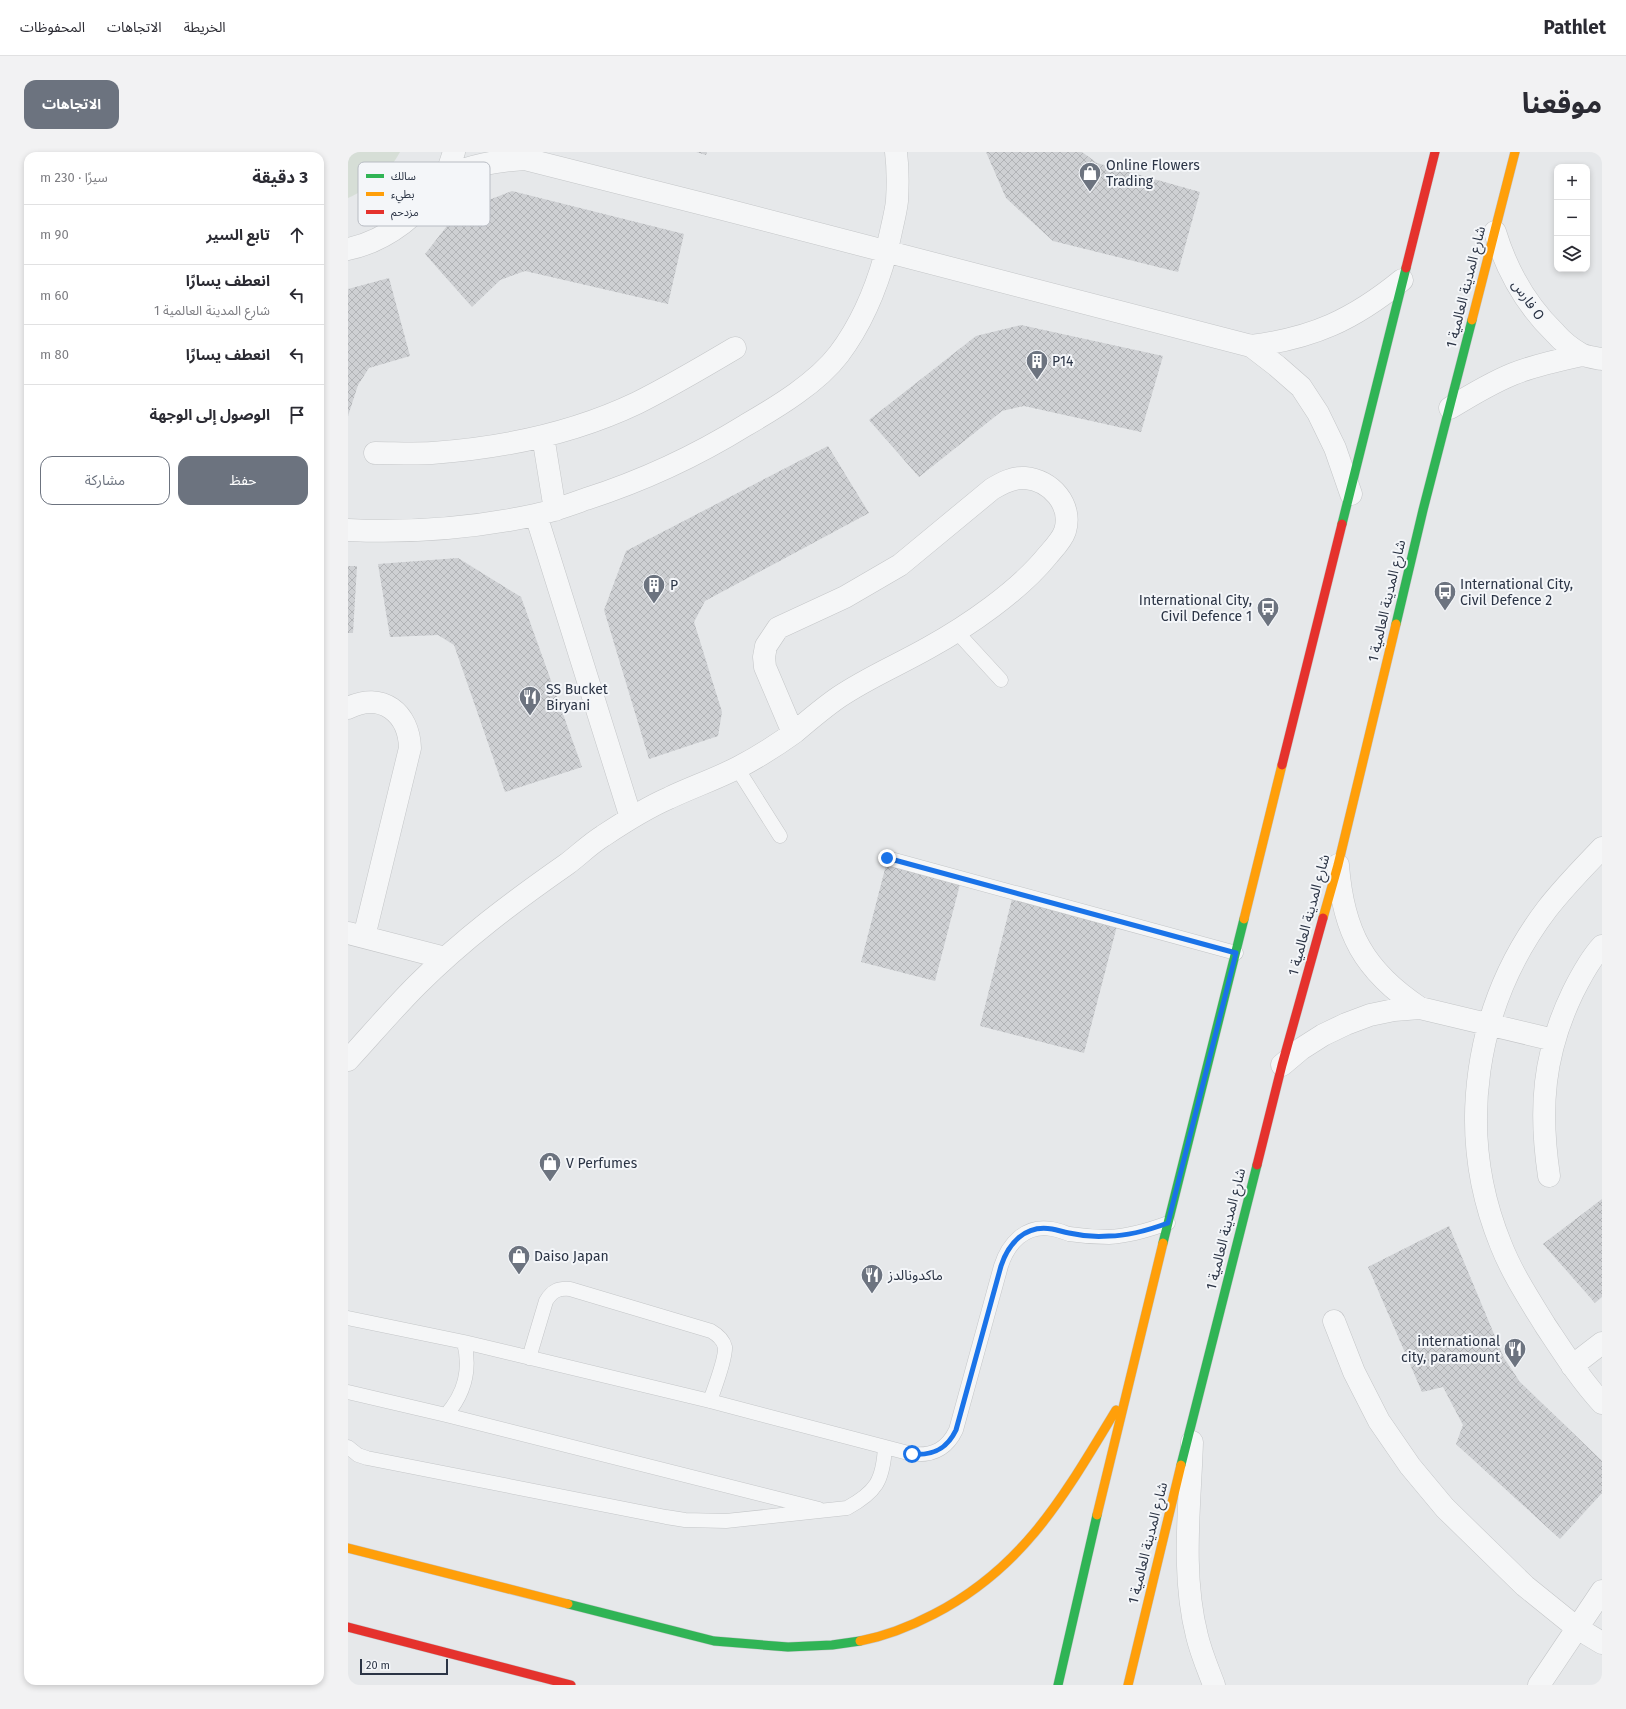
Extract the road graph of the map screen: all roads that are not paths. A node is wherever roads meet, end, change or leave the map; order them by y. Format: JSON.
{"nodes":[{"id":1,"x":454,"y":152,"type":"edge"},
{"id":2,"x":896,"y":152,"type":"edge"},
{"id":3,"x":1435,"y":152,"type":"edge"},
{"id":4,"x":1515,"y":152,"type":"edge"},
{"id":5,"x":520,"y":156,"type":"edge"},
{"id":6,"x":450,"y":162,"type":"edge"},
{"id":7,"x":490,"y":163,"type":"edge"},
{"id":8,"x":398,"y":226,"type":"edge"},
{"id":9,"x":1495,"y":232,"type":"junction"},
{"id":10,"x":348,"y":249,"type":"edge"},
{"id":11,"x":887,"y":252,"type":"junction"},
{"id":12,"x":1402,"y":280,"type":"junction"},
{"id":13,"x":1251,"y":346,"type":"junction"},
{"id":14,"x":735,"y":348,"type":"dead end"},
{"id":15,"x":1592,"y":357,"type":"edge"},
{"id":16,"x":1450,"y":408,"type":"junction"},
{"id":17,"x":543,"y":436,"type":"junction"},
{"id":18,"x":375,"y":453,"type":"dead end"},
{"id":19,"x":1351,"y":494,"type":"junction"},
{"id":20,"x":545,"y":512,"type":"junction"},
{"id":21,"x":348,"y":530,"type":"edge"},
{"id":22,"x":956,"y":631,"type":"junction"},
{"id":23,"x":1001,"y":680,"type":"dead end"},
{"id":24,"x":348,"y":708,"type":"edge"},
{"id":25,"x":793,"y":733,"type":"junction"},
{"id":26,"x":737,"y":768,"type":"junction"},
{"id":27,"x":631,"y":818,"type":"junction"},
{"id":28,"x":780,"y":836,"type":"dead end"},
{"id":29,"x":1602,"y":848,"type":"edge"},
{"id":30,"x":887,"y":858,"type":"dead end"},
{"id":31,"x":1338,"y":865,"type":"junction"},
{"id":32,"x":356,"y":935,"type":"edge"},
{"id":33,"x":1602,"y":946,"type":"edge"},
{"id":34,"x":1236,"y":953,"type":"junction"},
{"id":35,"x":445,"y":958,"type":"junction"},
{"id":36,"x":1420,"y":1008,"type":"junction"},
{"id":37,"x":1488,"y":1025,"type":"junction"},
{"id":38,"x":1554,"y":1040,"type":"junction"},
{"id":39,"x":348,"y":1060,"type":"edge"},
{"id":40,"x":1282,"y":1065,"type":"junction"},
{"id":41,"x":1549,"y":1176,"type":"dead end"},
{"id":42,"x":1168,"y":1223,"type":"junction"},
{"id":43,"x":348,"y":1318,"type":"edge"},
{"id":44,"x":1334,"y":1321,"type":"dead end"},
{"id":45,"x":464,"y":1342,"type":"junction"},
{"id":46,"x":1602,"y":1343,"type":"edge"},
{"id":47,"x":529,"y":1358,"type":"junction"},
{"id":48,"x":1572,"y":1366,"type":"junction"},
{"id":49,"x":350,"y":1395,"type":"edge"},
{"id":50,"x":1125,"y":1395,"type":"junction"},
{"id":51,"x":710,"y":1401,"type":"junction"},
{"id":52,"x":1602,"y":1403,"type":"edge"},
{"id":53,"x":446,"y":1414,"type":"junction"},
{"id":54,"x":1193,"y":1416,"type":"junction"},
{"id":55,"x":348,"y":1447,"type":"edge"},
{"id":56,"x":885,"y":1447,"type":"junction"},
{"id":57,"x":827,"y":1511,"type":"junction"},
{"id":58,"x":348,"y":1548,"type":"edge"},
{"id":59,"x":1602,"y":1591,"type":"edge"},
{"id":60,"x":348,"y":1627,"type":"edge"},
{"id":61,"x":1577,"y":1628,"type":"junction"},
{"id":62,"x":1602,"y":1643,"type":"edge"},
{"id":63,"x":571,"y":1685,"type":"edge"},
{"id":64,"x":1058,"y":1685,"type":"edge"},
{"id":65,"x":1128,"y":1685,"type":"edge"},
{"id":66,"x":1214,"y":1685,"type":"edge"},
{"id":67,"x":1540,"y":1685,"type":"edge"}],
"edges":[{"from":1,"to":6,"type":"street"},
{"from":2,"to":11,"type":"street"},
{"from":3,"to":12,"type":"street"},
{"from":4,"to":9,"type":"street","name":"شارع المدينة العالمية 1"},
{"from":5,"to":7,"type":"street"},
{"from":5,"to":11,"type":"street"},
{"from":8,"to":10,"type":"street"},
{"from":9,"to":15,"type":"street","name":"فارس O"},
{"from":9,"to":16,"type":"street","name":"شارع المدينة العالمية 1"},
{"from":11,"to":13,"type":"street"},
{"from":11,"to":20,"type":"street"},
{"from":12,"to":13,"type":"street"},
{"from":12,"to":19,"type":"street"},
{"from":13,"to":19,"type":"street"},
{"from":14,"to":17,"type":"street"},
{"from":15,"to":16,"type":"street","name":"فارس O"},
{"from":16,"to":31,"type":"street","name":"شارع المدينة العالمية 1"},
{"from":17,"to":18,"type":"street"},
{"from":17,"to":20,"type":"street"},
{"from":19,"to":34,"type":"street"},
{"from":20,"to":21,"type":"street"},
{"from":20,"to":27,"type":"street"},
{"from":22,"to":23,"type":"lane"},
{"from":22,"to":25,"type":"street"},
{"from":22,"to":25,"type":"street"},
{"from":24,"to":32,"type":"street"},
{"from":25,"to":26,"type":"street"},
{"from":26,"to":27,"type":"street"},
{"from":26,"to":28,"type":"lane"},
{"from":27,"to":35,"type":"street"},
{"from":29,"to":37,"type":"street"},
{"from":30,"to":34,"type":"lane"},
{"from":31,"to":36,"type":"street"},
{"from":31,"to":40,"type":"street","name":"شارع المدينة العالمية 1"},
{"from":32,"to":35,"type":"street"},
{"from":33,"to":38,"type":"street"},
{"from":34,"to":42,"type":"street"},
{"from":35,"to":39,"type":"street"},
{"from":36,"to":37,"type":"street"},
{"from":36,"to":40,"type":"street"},
{"from":37,"to":38,"type":"street"},
{"from":37,"to":48,"type":"street"},
{"from":38,"to":41,"type":"street"},
{"from":40,"to":54,"type":"street","name":"شارع المدينة العالمية 1"},
{"from":42,"to":50,"type":"street"},
{"from":42,"to":56,"type":"lane"},
{"from":43,"to":45,"type":"lane"},
{"from":44,"to":61,"type":"street"},
{"from":45,"to":47,"type":"lane"},
{"from":45,"to":53,"type":"lane"},
{"from":46,"to":48,"type":"street"},
{"from":47,"to":51,"type":"lane"},
{"from":47,"to":51,"type":"lane"},
{"from":48,"to":52,"type":"street"},
{"from":49,"to":53,"type":"lane"},
{"from":50,"to":58,"type":"street"},
{"from":50,"to":64,"type":"street"},
{"from":51,"to":56,"type":"lane"},
{"from":53,"to":57,"type":"lane"},
{"from":54,"to":65,"type":"street","name":"شارع المدينة العالمية 1"},
{"from":54,"to":66,"type":"street"},
{"from":55,"to":57,"type":"lane"},
{"from":56,"to":57,"type":"lane"},
{"from":59,"to":61,"type":"street"},
{"from":60,"to":63,"type":"street"},
{"from":61,"to":62,"type":"street"},
{"from":61,"to":67,"type":"street"}]}
